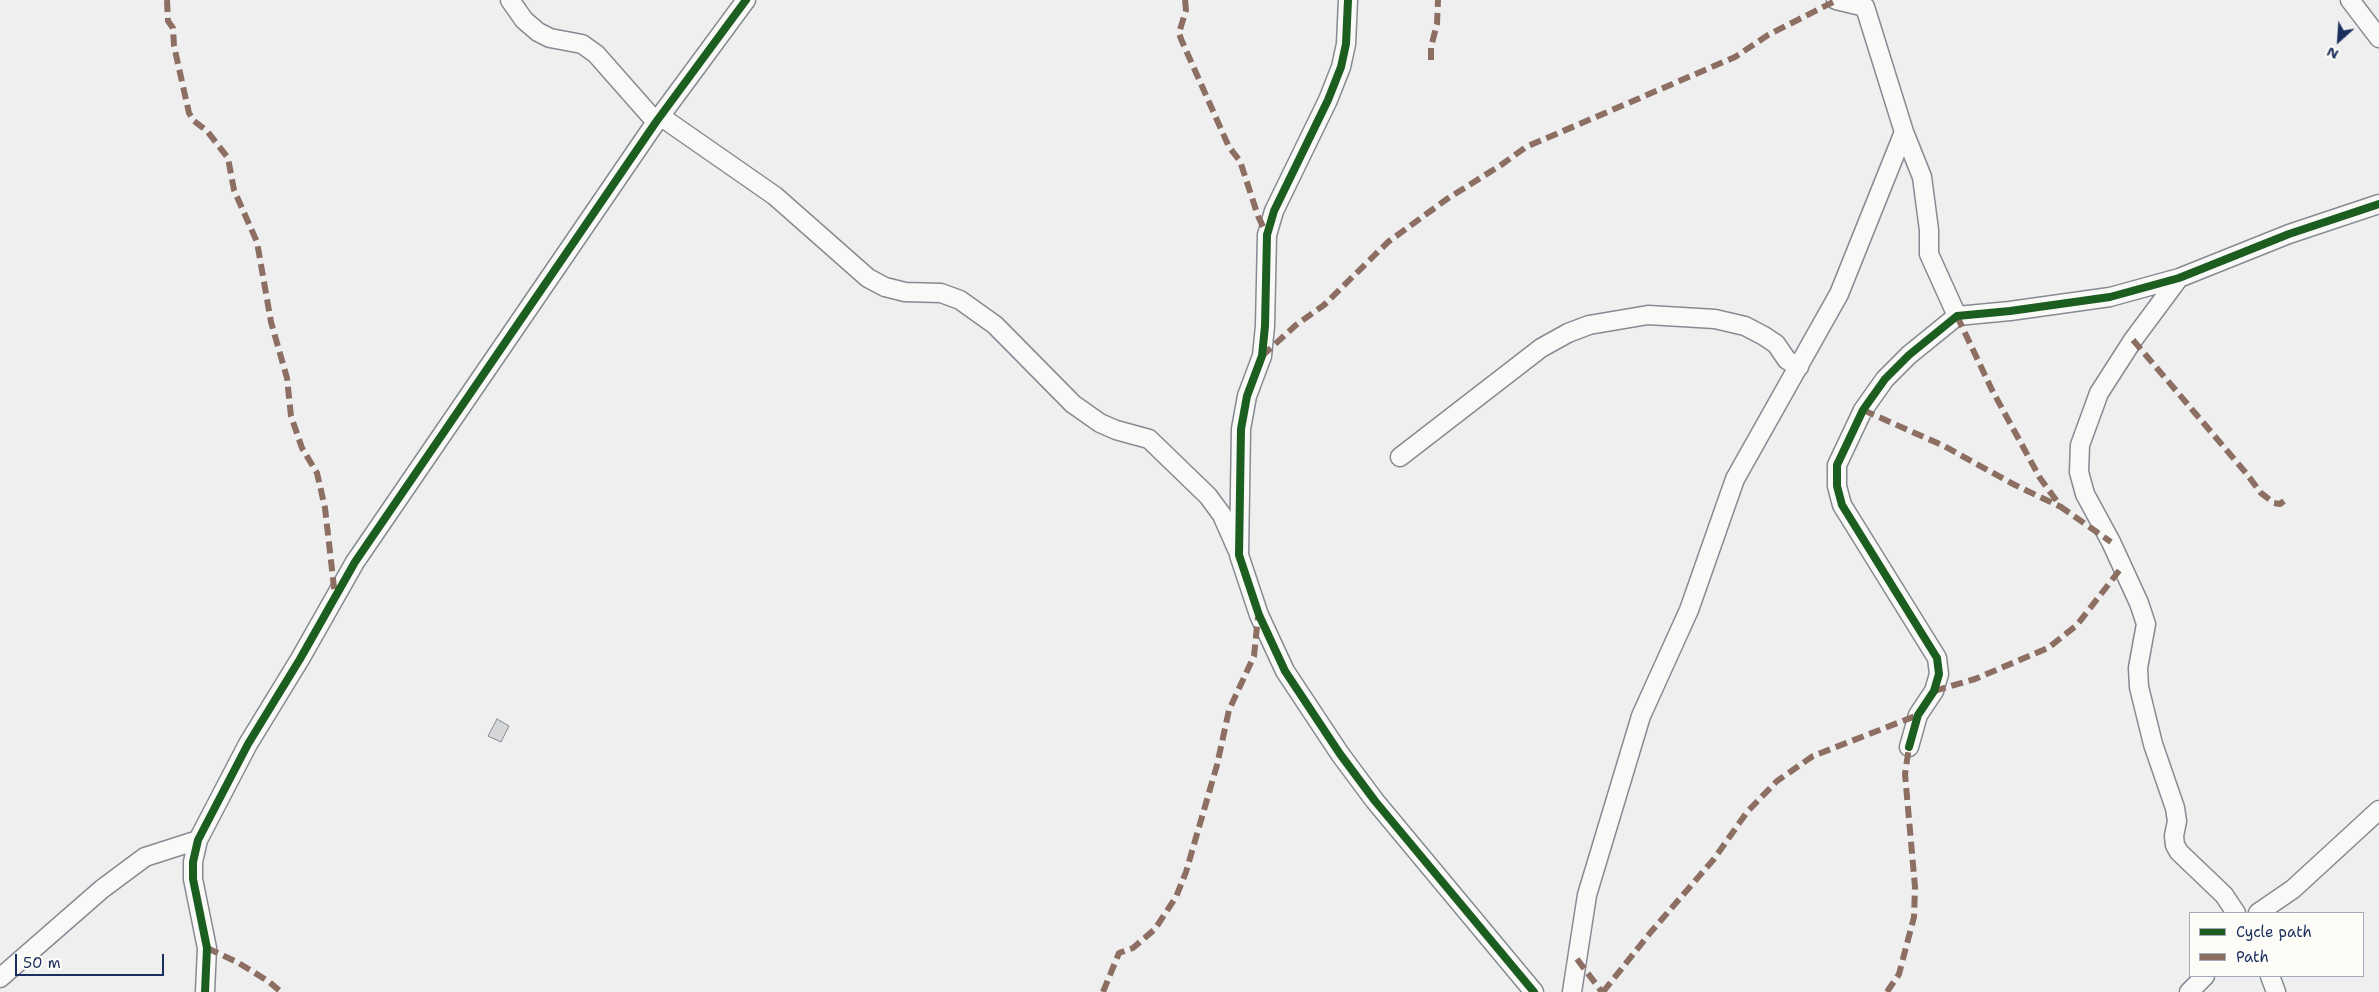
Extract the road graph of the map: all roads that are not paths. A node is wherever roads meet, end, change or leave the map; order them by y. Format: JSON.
{"nodes":[{"id":1,"x":510,"y":0,"type":"edge"},
{"id":2,"x":746,"y":0,"type":"edge"},
{"id":3,"x":1348,"y":0,"type":"edge"},
{"id":4,"x":1836,"y":0,"type":"edge"},
{"id":5,"x":2350,"y":0,"type":"edge"},
{"id":6,"x":1868,"y":3,"type":"edge"},
{"id":7,"x":2379,"y":38,"type":"edge"},
{"id":8,"x":658,"y":119,"type":"junction"},
{"id":9,"x":1904,"y":132,"type":"junction"},
{"id":10,"x":2379,"y":204,"type":"edge"},
{"id":11,"x":2179,"y":278,"type":"junction"},
{"id":12,"x":1956,"y":316,"type":"junction"},
{"id":13,"x":1799,"y":367,"type":"junction"},
{"id":14,"x":1400,"y":457,"type":"dead end"},
{"id":15,"x":1239,"y":555,"type":"junction"},
{"id":16,"x":1909,"y":747,"type":"dead end"},
{"id":17,"x":2379,"y":810,"type":"edge"},
{"id":18,"x":198,"y":840,"type":"junction"},
{"id":19,"x":2235,"y":912,"type":"edge"},
{"id":20,"x":2259,"y":912,"type":"edge"},
{"id":21,"x":2205,"y":977,"type":"edge"},
{"id":22,"x":2270,"y":977,"type":"edge"},
{"id":23,"x":0,"y":978,"type":"edge"},
{"id":24,"x":205,"y":992,"type":"edge"},
{"id":25,"x":1534,"y":992,"type":"edge"},
{"id":26,"x":1572,"y":992,"type":"edge"},
{"id":27,"x":2189,"y":992,"type":"edge"},
{"id":28,"x":2276,"y":992,"type":"edge"}],
"edges":[{"from":1,"to":8,"type":"street"},
{"from":2,"to":8,"type":"street"},
{"from":3,"to":15,"type":"street"},
{"from":4,"to":6,"type":"street"},
{"from":5,"to":7,"type":"street"},
{"from":6,"to":9,"type":"street"},
{"from":8,"to":15,"type":"street"},
{"from":8,"to":18,"type":"street"},
{"from":9,"to":12,"type":"street"},
{"from":9,"to":13,"type":"street"},
{"from":10,"to":11,"type":"street"},
{"from":11,"to":12,"type":"street"},
{"from":11,"to":19,"type":"street"},
{"from":12,"to":16,"type":"street"},
{"from":13,"to":14,"type":"street"},
{"from":13,"to":26,"type":"street"},
{"from":15,"to":25,"type":"street"},
{"from":17,"to":20,"type":"street"},
{"from":18,"to":23,"type":"street"},
{"from":18,"to":24,"type":"street"},
{"from":21,"to":27,"type":"street"},
{"from":22,"to":28,"type":"street"}]}
